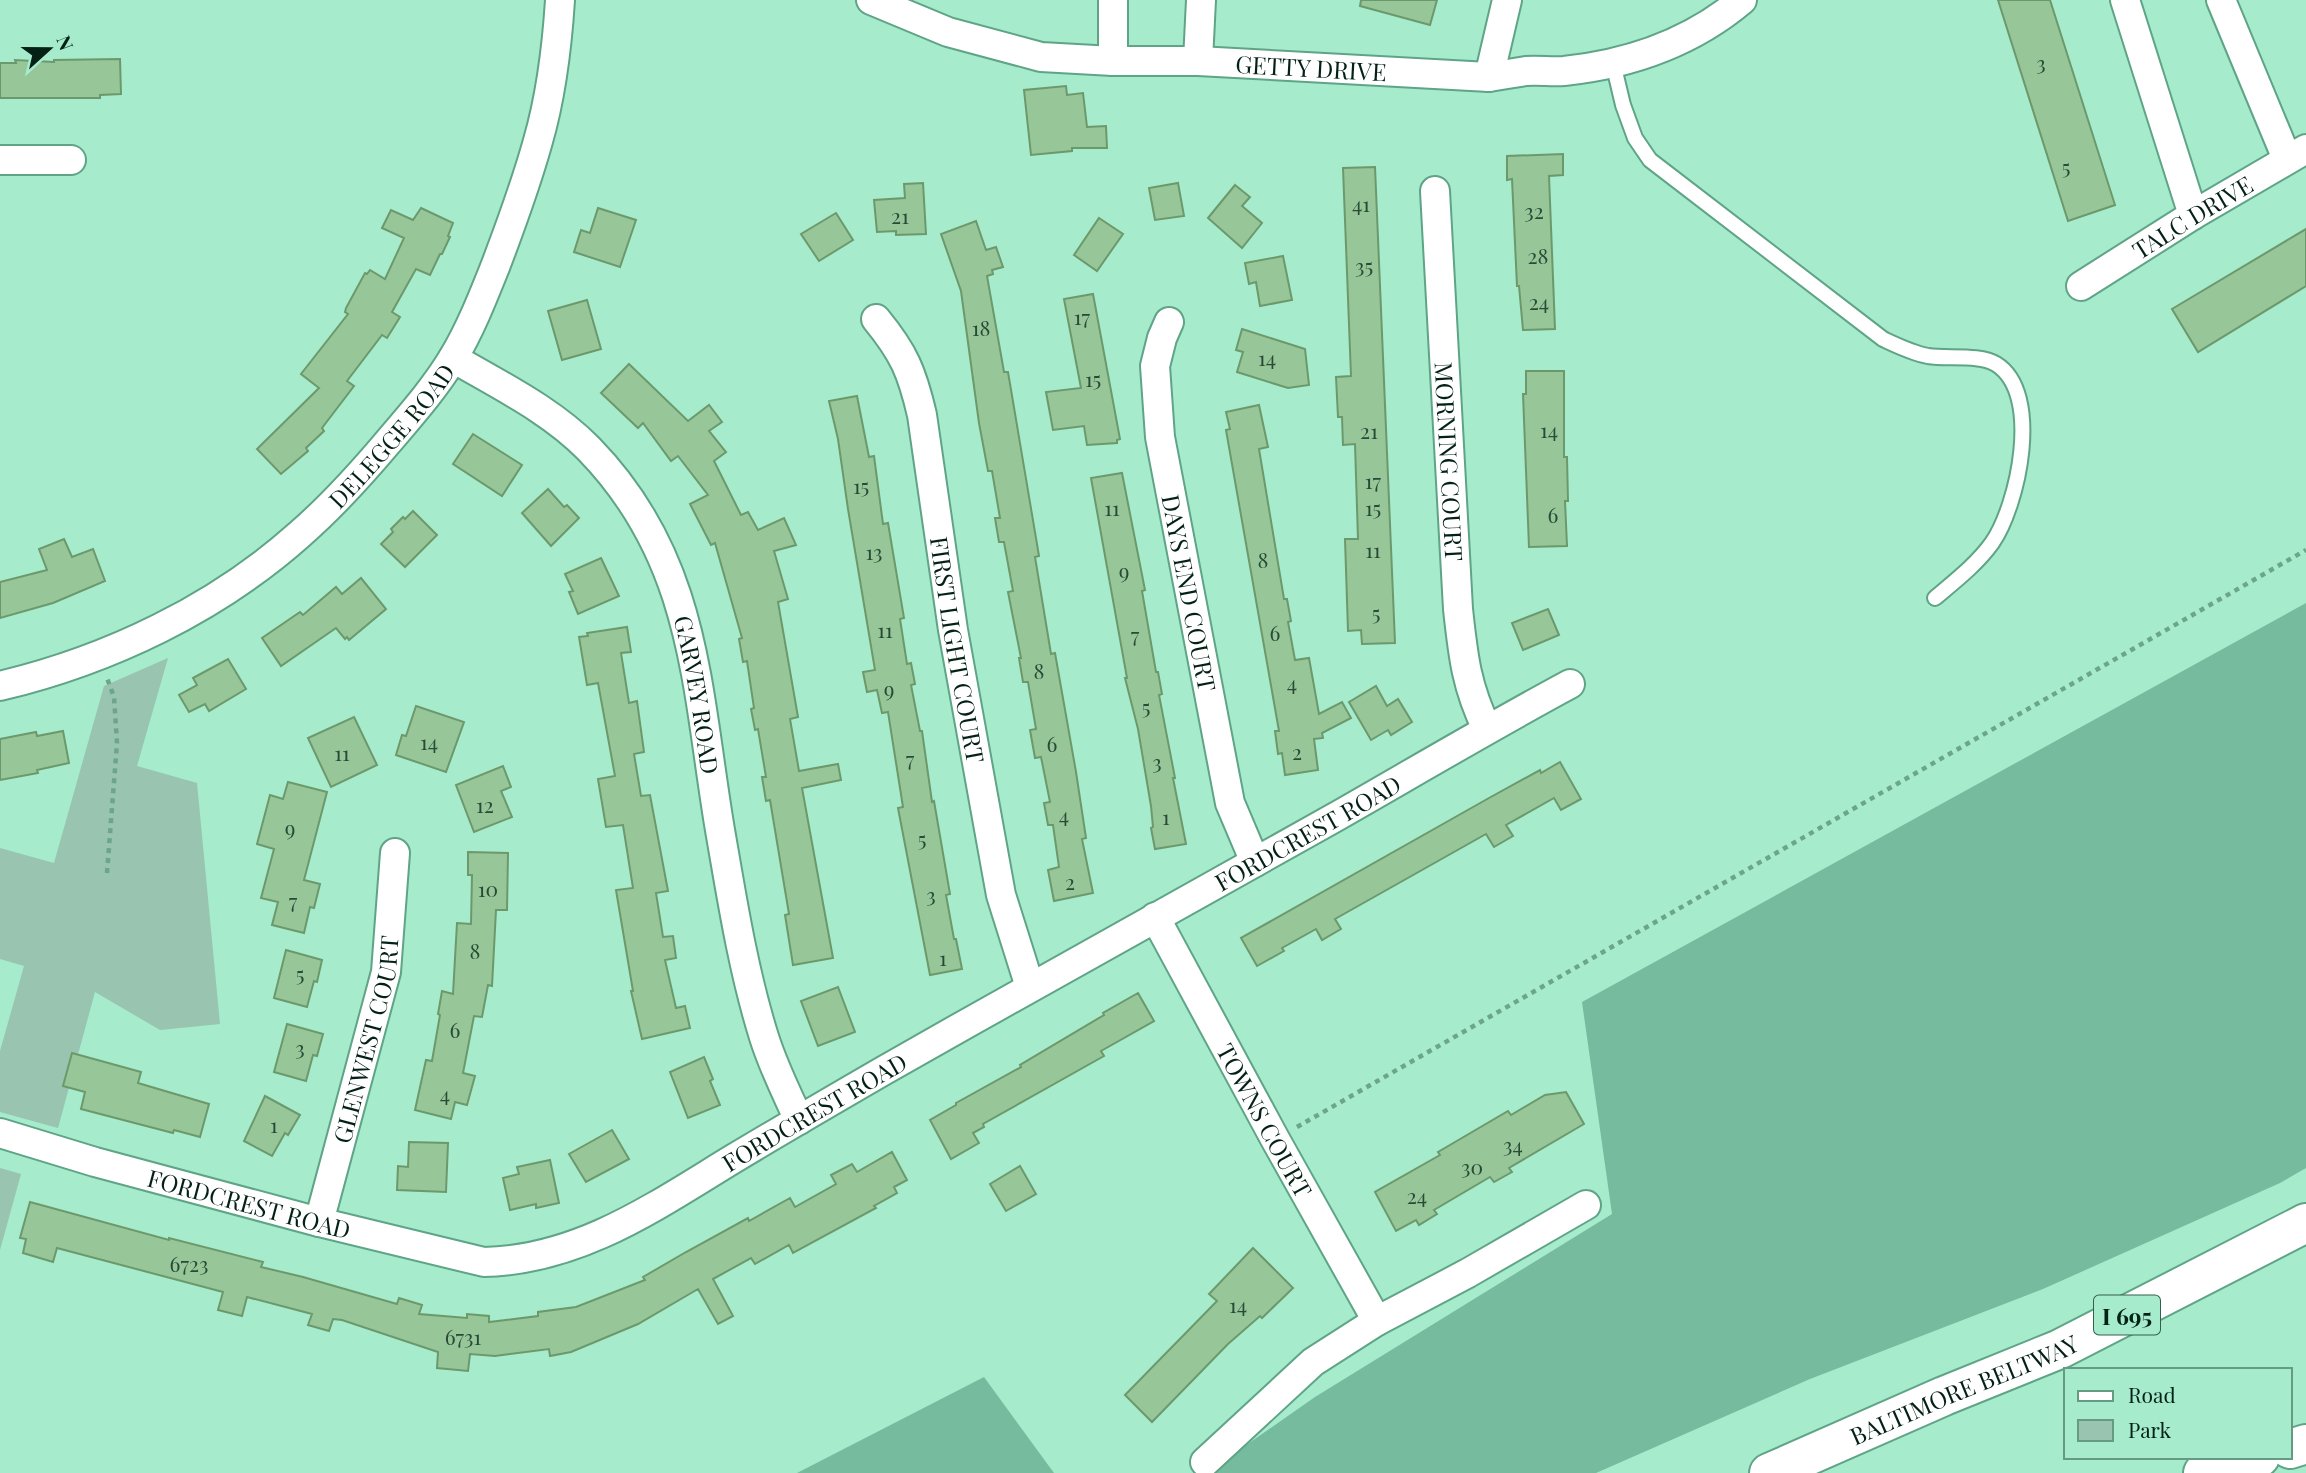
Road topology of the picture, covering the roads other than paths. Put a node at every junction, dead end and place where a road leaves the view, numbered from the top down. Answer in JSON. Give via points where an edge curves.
{"nodes":[{"id":1,"x":560,"y":0,"type":"edge"},
{"id":2,"x":871,"y":0,"type":"edge"},
{"id":3,"x":1113,"y":0,"type":"edge"},
{"id":4,"x":1201,"y":0,"type":"edge"},
{"id":5,"x":1507,"y":0,"type":"edge"},
{"id":6,"x":1742,"y":0,"type":"edge"},
{"id":7,"x":2125,"y":0,"type":"edge"},
{"id":8,"x":2221,"y":0,"type":"edge"},
{"id":9,"x":1113,"y":61,"type":"junction"},
{"id":10,"x":1198,"y":61,"type":"junction"},
{"id":11,"x":1613,"y":63,"type":"junction"},
{"id":12,"x":1489,"y":77,"type":"junction"},
{"id":13,"x":2297,"y":154,"type":"edge"},
{"id":14,"x":0,"y":160,"type":"edge"},
{"id":15,"x":71,"y":160,"type":"dead end"},
{"id":16,"x":1436,"y":191,"type":"dead end"},
{"id":17,"x":2193,"y":215,"type":"junction"},
{"id":18,"x":2081,"y":286,"type":"dead end"},
{"id":19,"x":876,"y":319,"type":"dead end"},
{"id":20,"x":1169,"y":322,"type":"dead end"},
{"id":21,"x":453,"y":358,"type":"junction"},
{"id":22,"x":1935,"y":598,"type":"dead end"},
{"id":23,"x":1570,"y":684,"type":"dead end"},
{"id":24,"x":0,"y":686,"type":"edge"},
{"id":25,"x":1487,"y":729,"type":"junction"},
{"id":26,"x":395,"y":853,"type":"dead end"},
{"id":27,"x":1255,"y":862,"type":"junction"},
{"id":28,"x":1155,"y":916,"type":"junction"},
{"id":29,"x":1030,"y":988,"type":"junction"},
{"id":30,"x":799,"y":1120,"type":"junction"},
{"id":31,"x":0,"y":1133,"type":"edge"},
{"id":32,"x":2306,"y":1201,"type":"edge"},
{"id":33,"x":1586,"y":1205,"type":"dead end"},
{"id":34,"x":319,"y":1222,"type":"junction"},
{"id":35,"x":2306,"y":1223,"type":"edge"},
{"id":36,"x":1377,"y":1321,"type":"junction"},
{"id":37,"x":1944,"y":1396,"type":"junction"},
{"id":38,"x":2253,"y":1459,"type":"edge"},
{"id":39,"x":1205,"y":1462,"type":"dead end"},
{"id":40,"x":1769,"y":1473,"type":"edge"},
{"id":41,"x":2203,"y":1473,"type":"edge"}],
"edges":[{"from":1,"to":21,"type":"street","name":"DELEGGE ROAD","via":[[539,139],[509,230]]},
{"from":2,"to":9,"type":"street","name":"GETTY DRIVE","via":[[948,32],[1041,57]]},
{"from":3,"to":9,"type":"street"},
{"from":4,"to":10,"type":"street"},
{"from":5,"to":12,"type":"street"},
{"from":6,"to":11,"type":"street","name":"GETTY DRIVE","via":[[1689,37]]},
{"from":7,"to":17,"type":"street"},
{"from":8,"to":13,"type":"street"},
{"from":9,"to":10,"type":"street","name":"GETTY DRIVE"},
{"from":10,"to":12,"type":"street","name":"GETTY DRIVE"},
{"from":11,"to":12,"type":"street","name":"GETTY DRIVE"},
{"from":11,"to":22,"type":"lane","via":[[1635,138],[1650,160],[1883,339],[1928,356],[1987,360],[2009,376],[2023,420],[2018,469],[2006,517],[1992,543]]},
{"from":13,"to":17,"type":"street","name":"TALC DRIVE"},
{"from":14,"to":15,"type":"street"},
{"from":16,"to":25,"type":"street","name":"MORNING COURT","via":[[1458,609],[1466,674]]},
{"from":17,"to":18,"type":"street","name":"TALC DRIVE"},
{"from":19,"to":29,"type":"street","name":"FIRST LIGHT COURT","via":[[900,350],[922,415],[953,630],[1001,895]]},
{"from":20,"to":27,"type":"street","name":"DAYS END COURT","via":[[1155,366],[1160,437],[1230,803]]},
{"from":21,"to":24,"type":"street","name":"DELEGGE ROAD","via":[[373,460],[301,534],[268,560],[172,622],[99,655]]},
{"from":21,"to":30,"type":"street","name":"GARVEY ROAD","via":[[555,420],[586,446],[628,495],[668,570],[692,647],[752,995],[764,1039]]},
{"from":23,"to":25,"type":"street","name":"FORDCREST ROAD"},
{"from":25,"to":27,"type":"street","name":"FORDCREST ROAD"},
{"from":26,"to":34,"type":"street","name":"GLENWEST COURT","via":[[386,972]]},
{"from":27,"to":28,"type":"street","name":"FORDCREST ROAD"},
{"from":28,"to":29,"type":"street","name":"FORDCREST ROAD"},
{"from":28,"to":36,"type":"street","name":"TOWNS COURT"},
{"from":29,"to":30,"type":"street","name":"FORDCREST ROAD"},
{"from":30,"to":34,"type":"street","name":"FORDCREST ROAD","via":[[617,1227],[582,1244],[532,1258],[484,1262]]},
{"from":31,"to":34,"type":"street","name":"FORDCREST ROAD"},
{"from":32,"to":37,"type":"highway","via":[[2036,1340]]},
{"from":33,"to":36,"type":"street"},
{"from":35,"to":37,"type":"highway","name":"BALTIMORE BELTWAY","number":"I 695","via":[[2060,1349]]},
{"from":36,"to":39,"type":"street","via":[[1313,1362]]},
{"from":37,"to":40,"type":"highway","name":"BALTIMORE BELTWAY","number":"I 695"},
{"from":38,"to":41,"type":"highway"}]}
